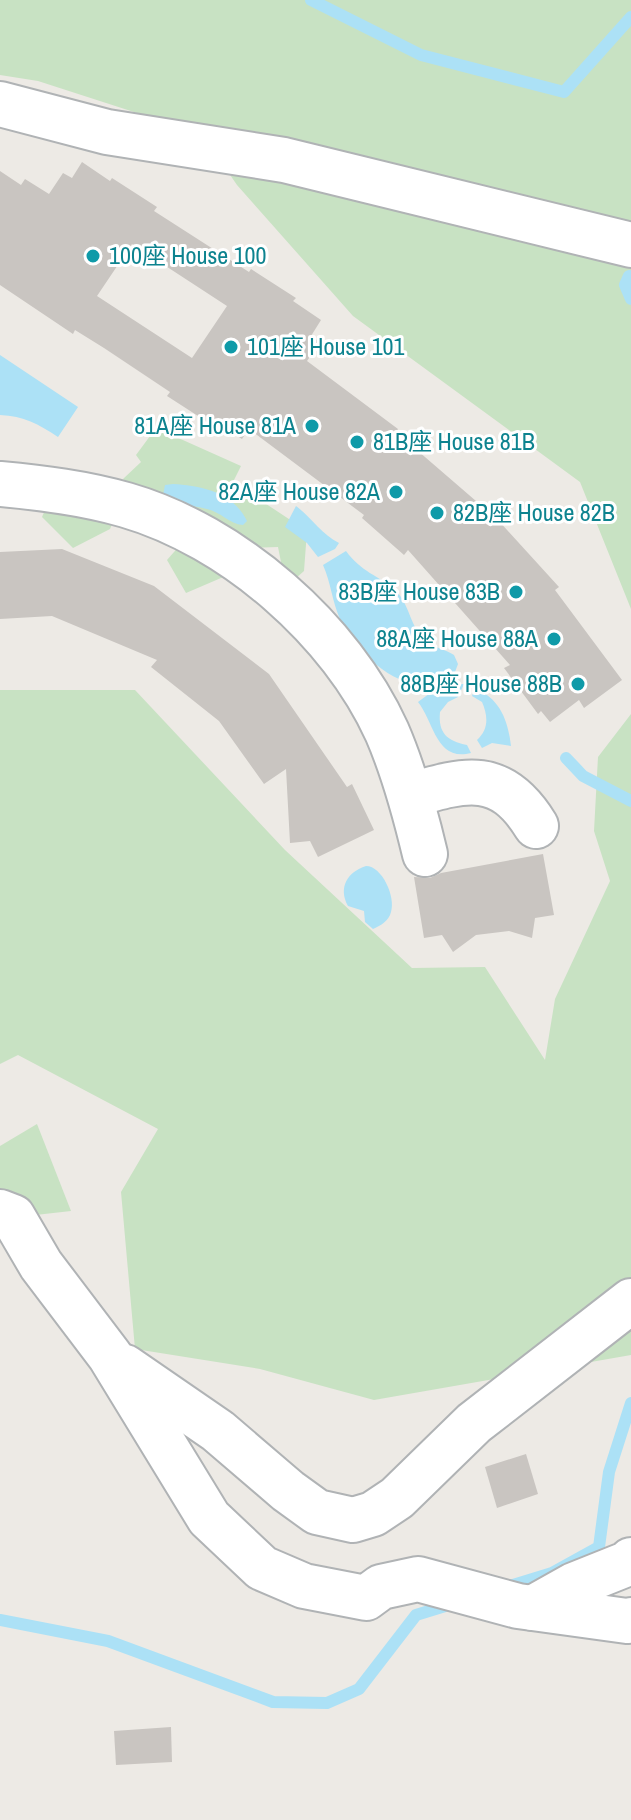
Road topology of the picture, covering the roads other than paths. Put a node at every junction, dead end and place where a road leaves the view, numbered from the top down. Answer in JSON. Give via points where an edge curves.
{"nodes":[{"id":1,"x":0,"y":104,"type":"edge"},
{"id":2,"x":631,"y":245,"type":"edge"},
{"id":3,"x":0,"y":484,"type":"edge"},
{"id":4,"x":411,"y":795,"type":"junction"},
{"id":5,"x":536,"y":826,"type":"dead end"},
{"id":6,"x":425,"y":854,"type":"dead end"},
{"id":7,"x":0,"y":1212,"type":"edge"},
{"id":8,"x":631,"y":1301,"type":"edge"},
{"id":9,"x":110,"y":1356,"type":"junction"},
{"id":10,"x":631,"y":1560,"type":"edge"},
{"id":11,"x":526,"y":1607,"type":"junction"},
{"id":12,"x":630,"y":1623,"type":"edge"}],
"edges":[{"from":1,"to":2,"type":"street","via":[[107,132],[284,160]]},
{"from":3,"to":4,"type":"street","via":[[61,489],[129,506],[194,533],[253,570],[305,616],[350,670],[386,730]]},
{"from":4,"to":5,"type":"street","via":[[458,782],[491,785],[510,794]]},
{"from":4,"to":6,"type":"street"},
{"from":7,"to":9,"type":"street","via":[[13,1217],[41,1265]]},
{"from":8,"to":9,"type":"street","via":[[474,1423],[397,1498],[353,1520],[317,1512],[218,1431]]},
{"from":9,"to":11,"type":"street","via":[[209,1518],[262,1568],[304,1586],[366,1598],[381,1587],[418,1579]]},
{"from":10,"to":11,"type":"street"},
{"from":11,"to":12,"type":"street"}]}
